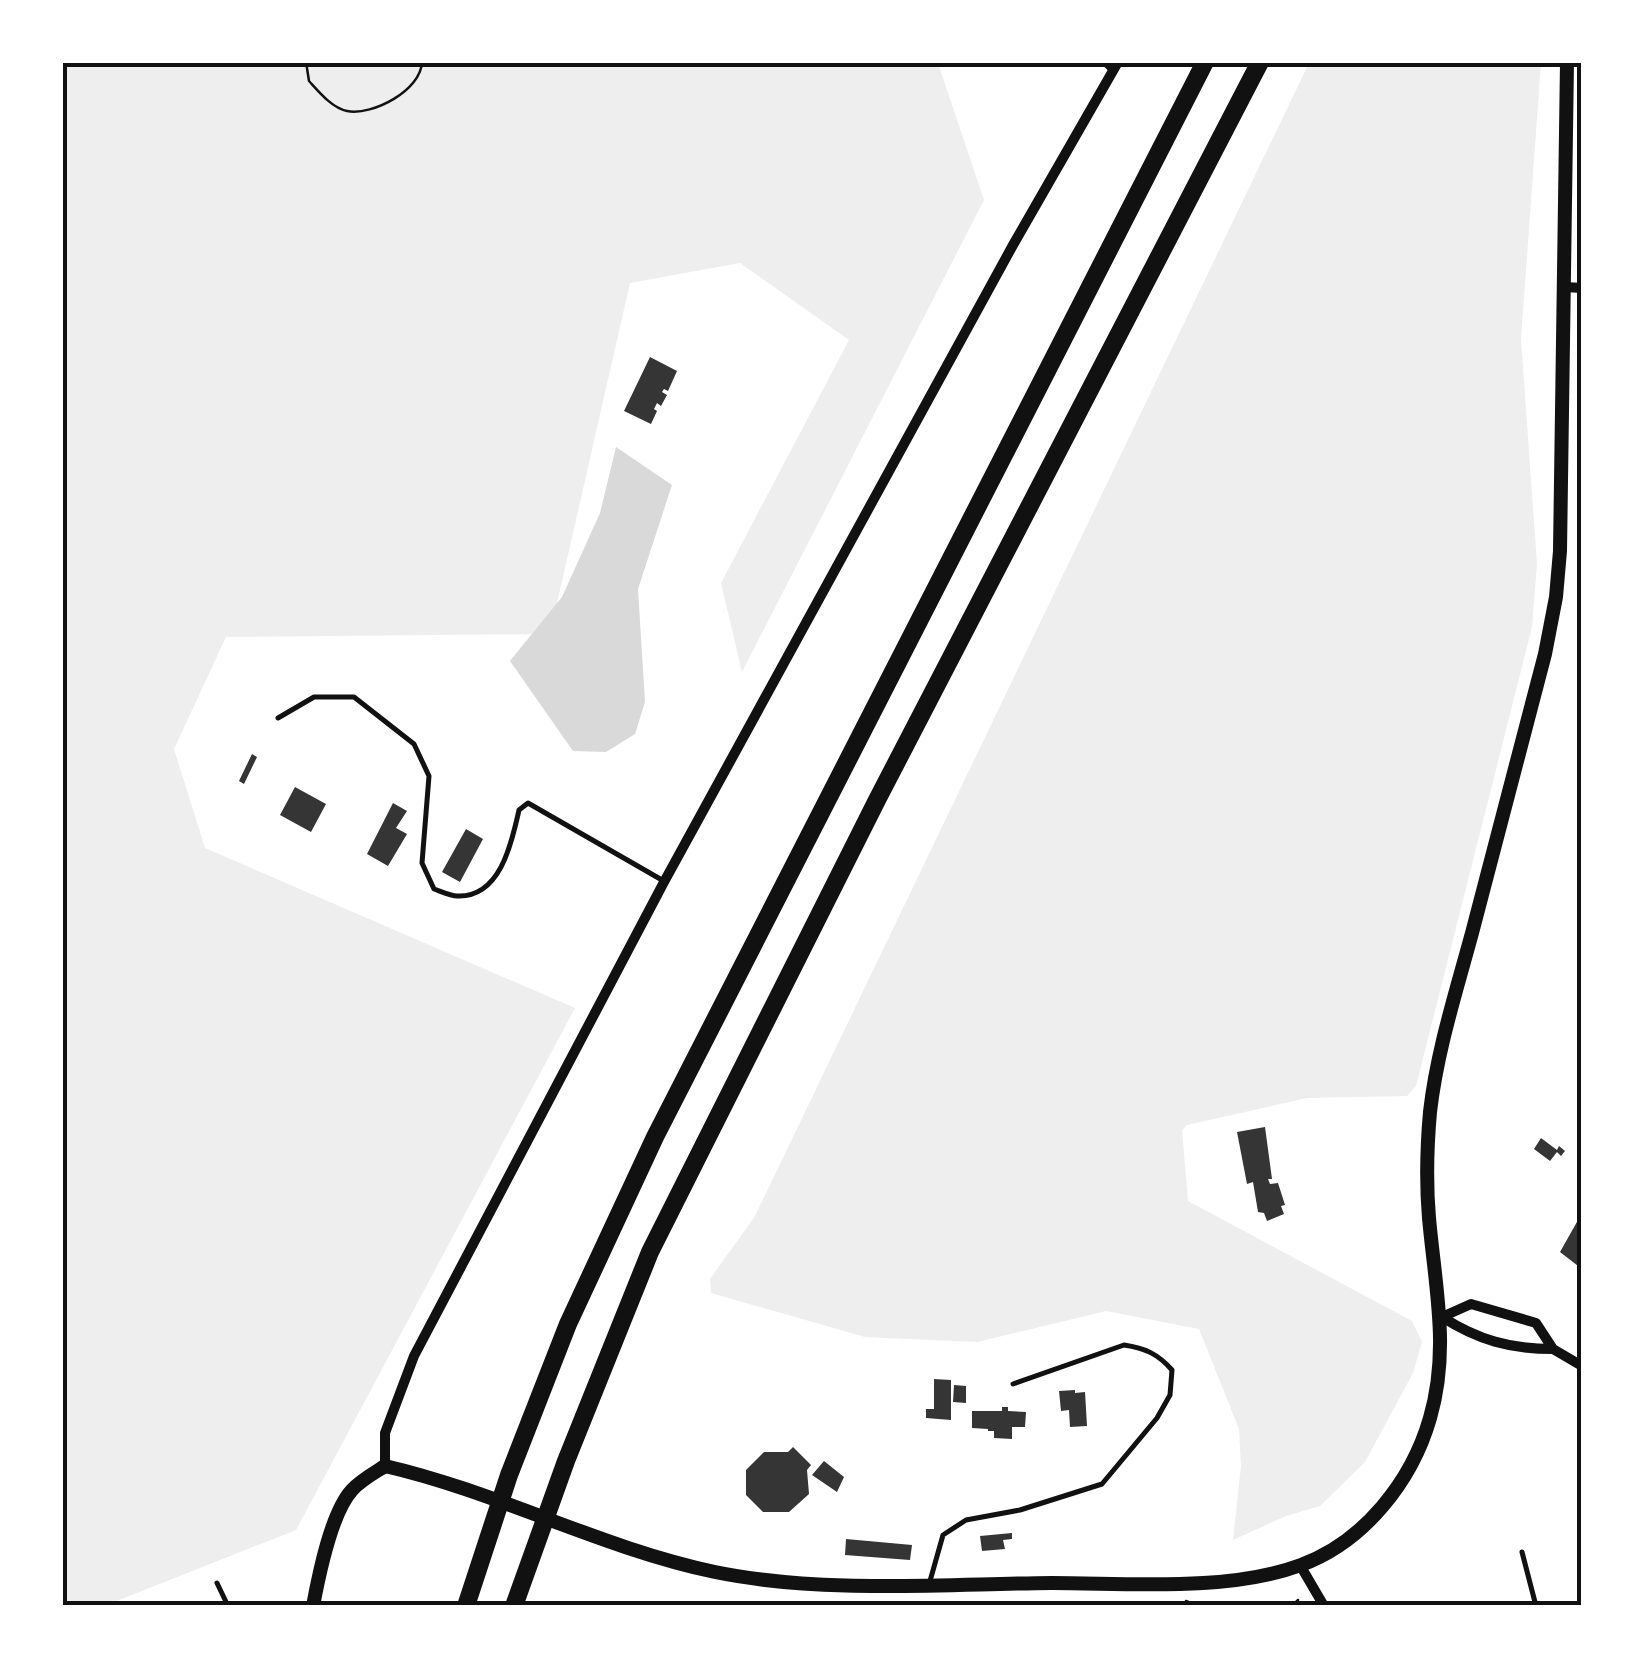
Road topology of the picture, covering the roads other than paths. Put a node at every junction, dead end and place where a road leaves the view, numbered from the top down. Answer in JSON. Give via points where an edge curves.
{"nodes":[{"id":1,"x":1103,"y":62,"type":"edge"},
{"id":2,"x":1206,"y":62,"type":"edge"},
{"id":3,"x":1260,"y":62,"type":"edge"},
{"id":4,"x":1566,"y":62,"type":"edge"},
{"id":5,"x":1115,"y":67,"type":"edge"},
{"id":6,"x":1565,"y":288,"type":"junction"},
{"id":7,"x":1582,"y":288,"type":"edge"},
{"id":8,"x":278,"y":718,"type":"dead end"},
{"id":9,"x":664,"y":882,"type":"junction"},
{"id":10,"x":1442,"y":1317,"type":"junction"},
{"id":11,"x":1552,"y":1348,"type":"junction"},
{"id":12,"x":1582,"y":1366,"type":"edge"},
{"id":13,"x":1013,"y":1384,"type":"dead end"},
{"id":14,"x":385,"y":1466,"type":"junction"},
{"id":15,"x":1522,"y":1552,"type":"dead end"},
{"id":16,"x":1300,"y":1566,"type":"junction"},
{"id":17,"x":218,"y":1583,"type":"dead end"},
{"id":18,"x":929,"y":1584,"type":"junction"},
{"id":19,"x":228,"y":1606,"type":"edge"},
{"id":20,"x":314,"y":1606,"type":"edge"},
{"id":21,"x":466,"y":1606,"type":"edge"},
{"id":22,"x":514,"y":1606,"type":"edge"},
{"id":23,"x":1324,"y":1606,"type":"edge"},
{"id":24,"x":1536,"y":1606,"type":"edge"}],
"edges":[{"from":1,"to":5,"type":"lane"},
{"from":2,"to":21,"type":"highway","via":[[654,1136],[562,1341]]},
{"from":3,"to":22,"type":"highway","via":[[650,1252]]},
{"from":4,"to":6,"type":"main road"},
{"from":5,"to":9,"type":"street"},
{"from":6,"to":7,"type":"street"},
{"from":6,"to":10,"type":"main road","via":[[1556,597],[1430,1115],[1429,1217]]},
{"from":8,"to":9,"type":"lane","via":[[314,697],[354,698],[414,744],[429,776],[422,862],[434,888],[458,896],[484,888],[509,855],[519,810],[528,803]]},
{"from":9,"to":14,"type":"street","via":[[414,1356],[385,1433]]},
{"from":10,"to":11,"type":"street","via":[[1466,1333],[1519,1349]]},
{"from":10,"to":11,"type":"street","via":[[1471,1304],[1536,1323]]},
{"from":10,"to":16,"type":"main road","via":[[1431,1416],[1403,1479],[1352,1536]]},
{"from":11,"to":12,"type":"street"},
{"from":13,"to":18,"type":"lane","via":[[1124,1345],[1160,1356],[1172,1370],[1170,1395],[1157,1418],[1102,1484],[966,1520],[942,1536]]},
{"from":14,"to":18,"type":"main road","via":[[668,1562],[743,1578]]},
{"from":14,"to":20,"type":"main road","via":[[346,1497]]},
{"from":15,"to":24,"type":"lane"},
{"from":16,"to":18,"type":"main road","via":[[1172,1582]]},
{"from":16,"to":23,"type":"street"},
{"from":17,"to":19,"type":"lane"}]}
